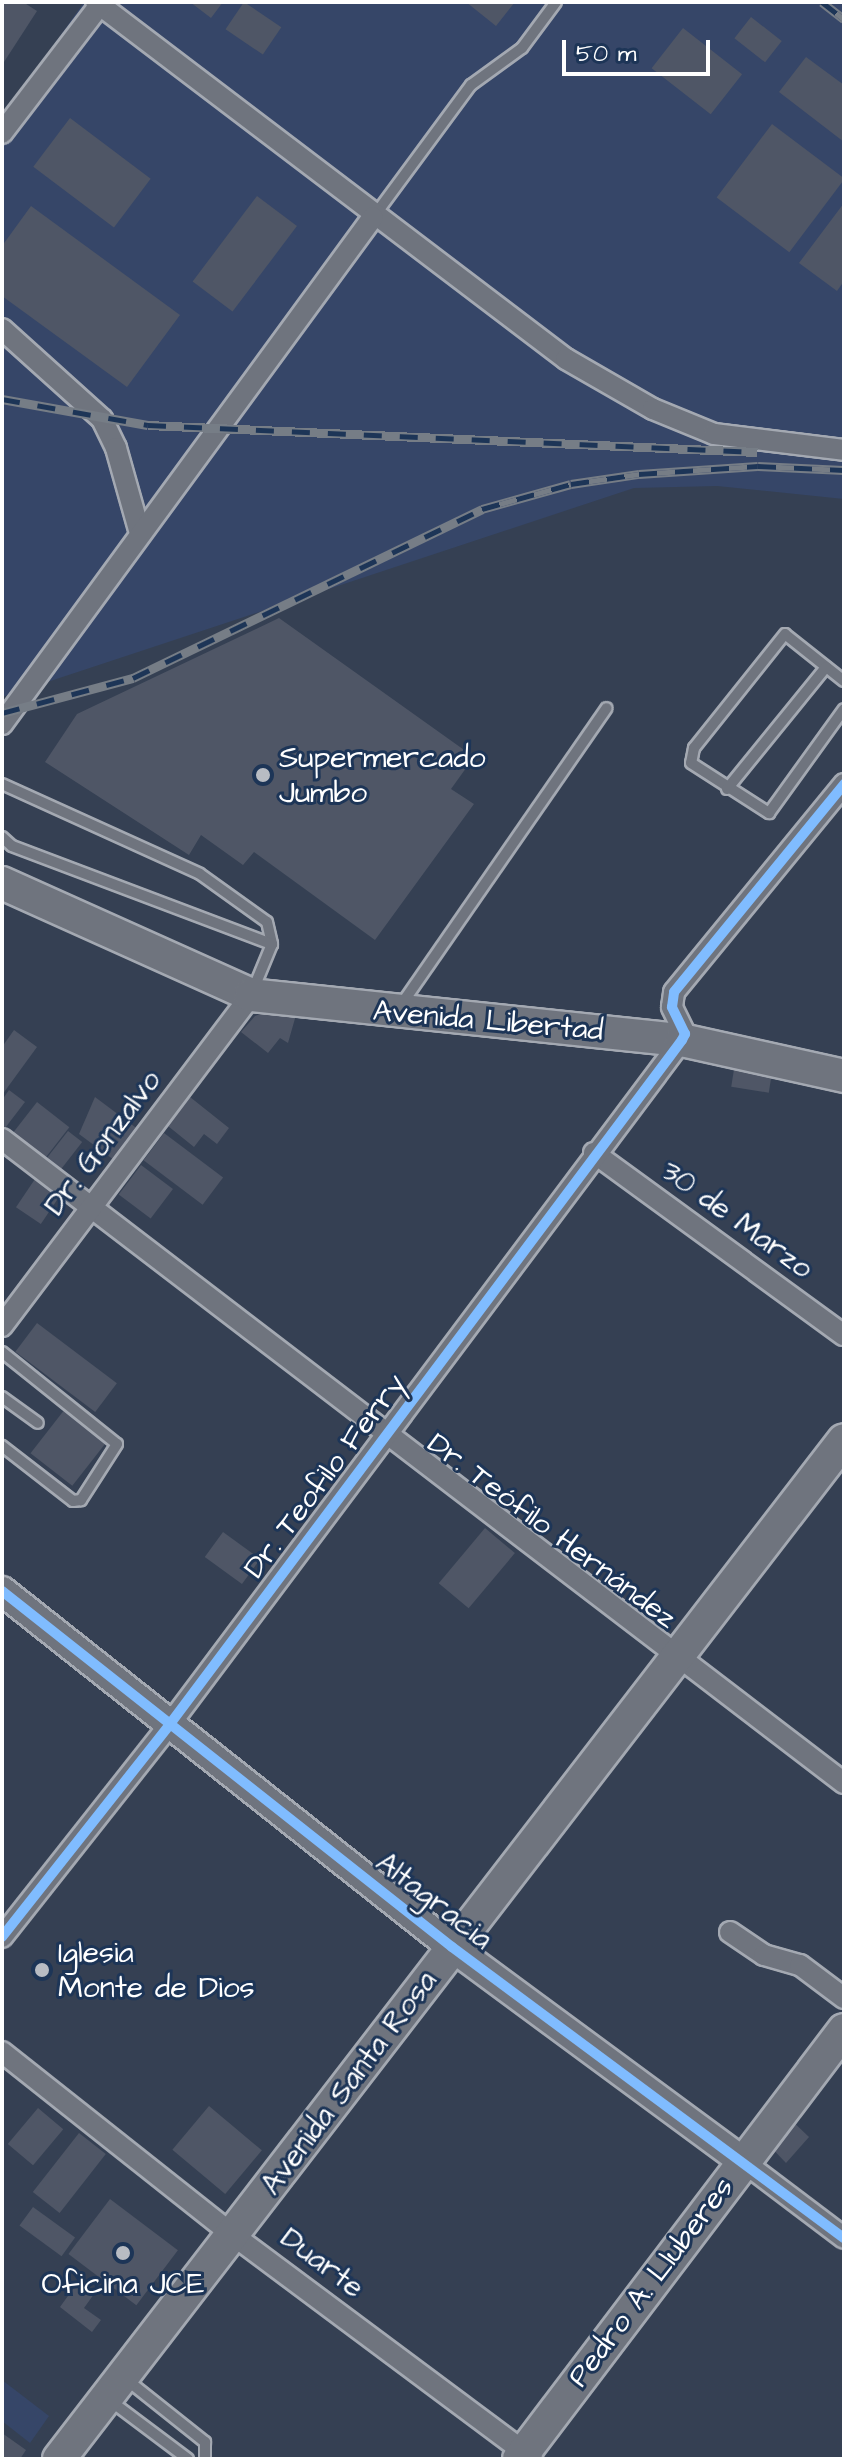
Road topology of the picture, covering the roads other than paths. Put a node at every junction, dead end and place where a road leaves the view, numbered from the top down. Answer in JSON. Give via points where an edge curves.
{"nodes":[{"id":1,"x":556,"y":2,"type":"edge"},
{"id":2,"x":99,"y":3,"type":"edge"},
{"id":3,"x":2,"y":133,"type":"edge"},
{"id":4,"x":373,"y":217,"type":"junction"},
{"id":5,"x":2,"y":329,"type":"edge"},
{"id":6,"x":844,"y":450,"type":"edge"},
{"id":7,"x":139,"y":530,"type":"junction"},
{"id":8,"x":826,"y":667,"type":"junction"},
{"id":9,"x":844,"y":681,"type":"edge"},
{"id":10,"x":607,"y":708,"type":"dead end"},
{"id":11,"x":844,"y":709,"type":"edge"},
{"id":12,"x":2,"y":724,"type":"edge"},
{"id":13,"x":2,"y":784,"type":"edge"},
{"id":14,"x":844,"y":784,"type":"edge"},
{"id":15,"x":727,"y":789,"type":"junction"},
{"id":16,"x":2,"y":837,"type":"edge"},
{"id":17,"x":2,"y":883,"type":"edge"},
{"id":18,"x":2,"y":906,"type":"edge"},
{"id":19,"x":272,"y":944,"type":"junction"},
{"id":20,"x":139,"y":945,"type":"junction"},
{"id":21,"x":251,"y":995,"type":"junction"},
{"id":22,"x":396,"y":1013,"type":"junction"},
{"id":23,"x":682,"y":1040,"type":"junction"},
{"id":24,"x":844,"y":1076,"type":"edge"},
{"id":25,"x":2,"y":1139,"type":"edge"},
{"id":26,"x":594,"y":1153,"type":"junction"},
{"id":27,"x":92,"y":1208,"type":"junction"},
{"id":28,"x":2,"y":1326,"type":"edge"},
{"id":29,"x":844,"y":1335,"type":"edge"},
{"id":30,"x":2,"y":1352,"type":"edge"},
{"id":31,"x":2,"y":1397,"type":"edge"},
{"id":32,"x":38,"y":1423,"type":"dead end"},
{"id":33,"x":386,"y":1436,"type":"junction"},
{"id":34,"x":844,"y":1440,"type":"edge"},
{"id":35,"x":2,"y":1446,"type":"edge"},
{"id":36,"x":2,"y":1591,"type":"edge"},
{"id":37,"x":680,"y":1656,"type":"junction"},
{"id":38,"x":170,"y":1724,"type":"junction"},
{"id":39,"x":844,"y":1783,"type":"edge"},
{"id":40,"x":730,"y":1932,"type":"dead end"},
{"id":41,"x":2,"y":1937,"type":"edge"},
{"id":42,"x":452,"y":1947,"type":"junction"},
{"id":43,"x":844,"y":1998,"type":"edge"},
{"id":44,"x":844,"y":2030,"type":"edge"},
{"id":45,"x":2,"y":2052,"type":"edge"},
{"id":46,"x":741,"y":2160,"type":"junction"},
{"id":47,"x":233,"y":2235,"type":"junction"},
{"id":48,"x":844,"y":2238,"type":"edge"},
{"id":49,"x":115,"y":2387,"type":"junction"},
{"id":50,"x":526,"y":2457,"type":"edge"},
{"id":51,"x":59,"y":2459,"type":"edge"},
{"id":52,"x":188,"y":2459,"type":"edge"},
{"id":53,"x":205,"y":2459,"type":"edge"}],
"edges":[{"from":1,"to":4,"type":"lane","via":[[522,48],[471,85]]},
{"from":2,"to":3,"type":"street"},
{"from":2,"to":4,"type":"street"},
{"from":4,"to":6,"type":"street","via":[[566,359],[653,409],[714,434]]},
{"from":4,"to":7,"type":"street"},
{"from":5,"to":7,"type":"street","via":[[102,419],[116,448]]},
{"from":7,"to":12,"type":"street"},
{"from":8,"to":9,"type":"lane"},
{"from":8,"to":15,"type":"lane"},
{"from":8,"to":15,"type":"lane","via":[[785,634],[694,748],[691,763]]},
{"from":10,"to":22,"type":"lane"},
{"from":11,"to":15,"type":"lane","via":[[769,813]]},
{"from":13,"to":19,"type":"lane","via":[[200,874],[267,922]]},
{"from":14,"to":23,"type":"street","via":[[674,992]]},
{"from":16,"to":19,"type":"lane","via":[[12,846]]},
{"from":17,"to":20,"type":"main road","name":"Avenida Libertad"},
{"from":18,"to":20,"type":"main road","name":"Avenida Libertad"},
{"from":19,"to":21,"type":"lane"},
{"from":20,"to":21,"type":"main road","name":"Avenida Libertad"},
{"from":21,"to":22,"type":"main road","name":"Avenida Libertad"},
{"from":21,"to":27,"type":"street","name":"Dr. Gonzalvo"},
{"from":22,"to":23,"type":"main road","name":"Avenida Libertad"},
{"from":23,"to":24,"type":"main road","name":"Avenida Libertad"},
{"from":23,"to":26,"type":"street","name":"Dr. Teofilo Ferry"},
{"from":25,"to":27,"type":"street","name":"Dr. Teófilo Hernández"},
{"from":26,"to":29,"type":"street","name":"30 de Marzo"},
{"from":26,"to":33,"type":"street","name":"Dr. Teofilo Ferry"},
{"from":27,"to":28,"type":"street","name":"Dr. Gonzalvo"},
{"from":27,"to":33,"type":"street","name":"Dr. Teófilo Hernández"},
{"from":30,"to":35,"type":"lane","via":[[117,1444],[108,1465],[73,1501]]},
{"from":31,"to":32,"type":"lane"},
{"from":33,"to":37,"type":"street","name":"Dr. Teófilo Hernández"},
{"from":33,"to":38,"type":"street","name":"Dr. Teofilo Ferry"},
{"from":34,"to":37,"type":"main road","name":"Avenida Santa Rosa"},
{"from":36,"to":38,"type":"street","name":"Altagracia"},
{"from":37,"to":39,"type":"street","name":"Dr. Teófilo Hernández"},
{"from":37,"to":42,"type":"main road","name":"Avenida Santa Rosa"},
{"from":38,"to":41,"type":"street","name":"Dr. Teofilo Ferry"},
{"from":38,"to":42,"type":"street","name":"Altagracia"},
{"from":40,"to":43,"type":"street","via":[[764,1955],[800,1965]]},
{"from":42,"to":46,"type":"street","name":"Altagracia"},
{"from":42,"to":47,"type":"main road","name":"Avenida Santa Rosa"},
{"from":44,"to":46,"type":"main road","name":"Pedro A. Lluberes"},
{"from":45,"to":47,"type":"street","name":"Duarte"},
{"from":46,"to":48,"type":"street","name":"Altagracia"},
{"from":46,"to":50,"type":"main road","name":"Pedro A. Lluberes"},
{"from":47,"to":49,"type":"main road","name":"Avenida Santa Rosa"},
{"from":47,"to":50,"type":"street","name":"Duarte"},
{"from":49,"to":51,"type":"main road","name":"Avenida Santa Rosa"},
{"from":49,"to":52,"type":"lane"},
{"from":49,"to":53,"type":"lane","via":[[205,2442]]}]}
